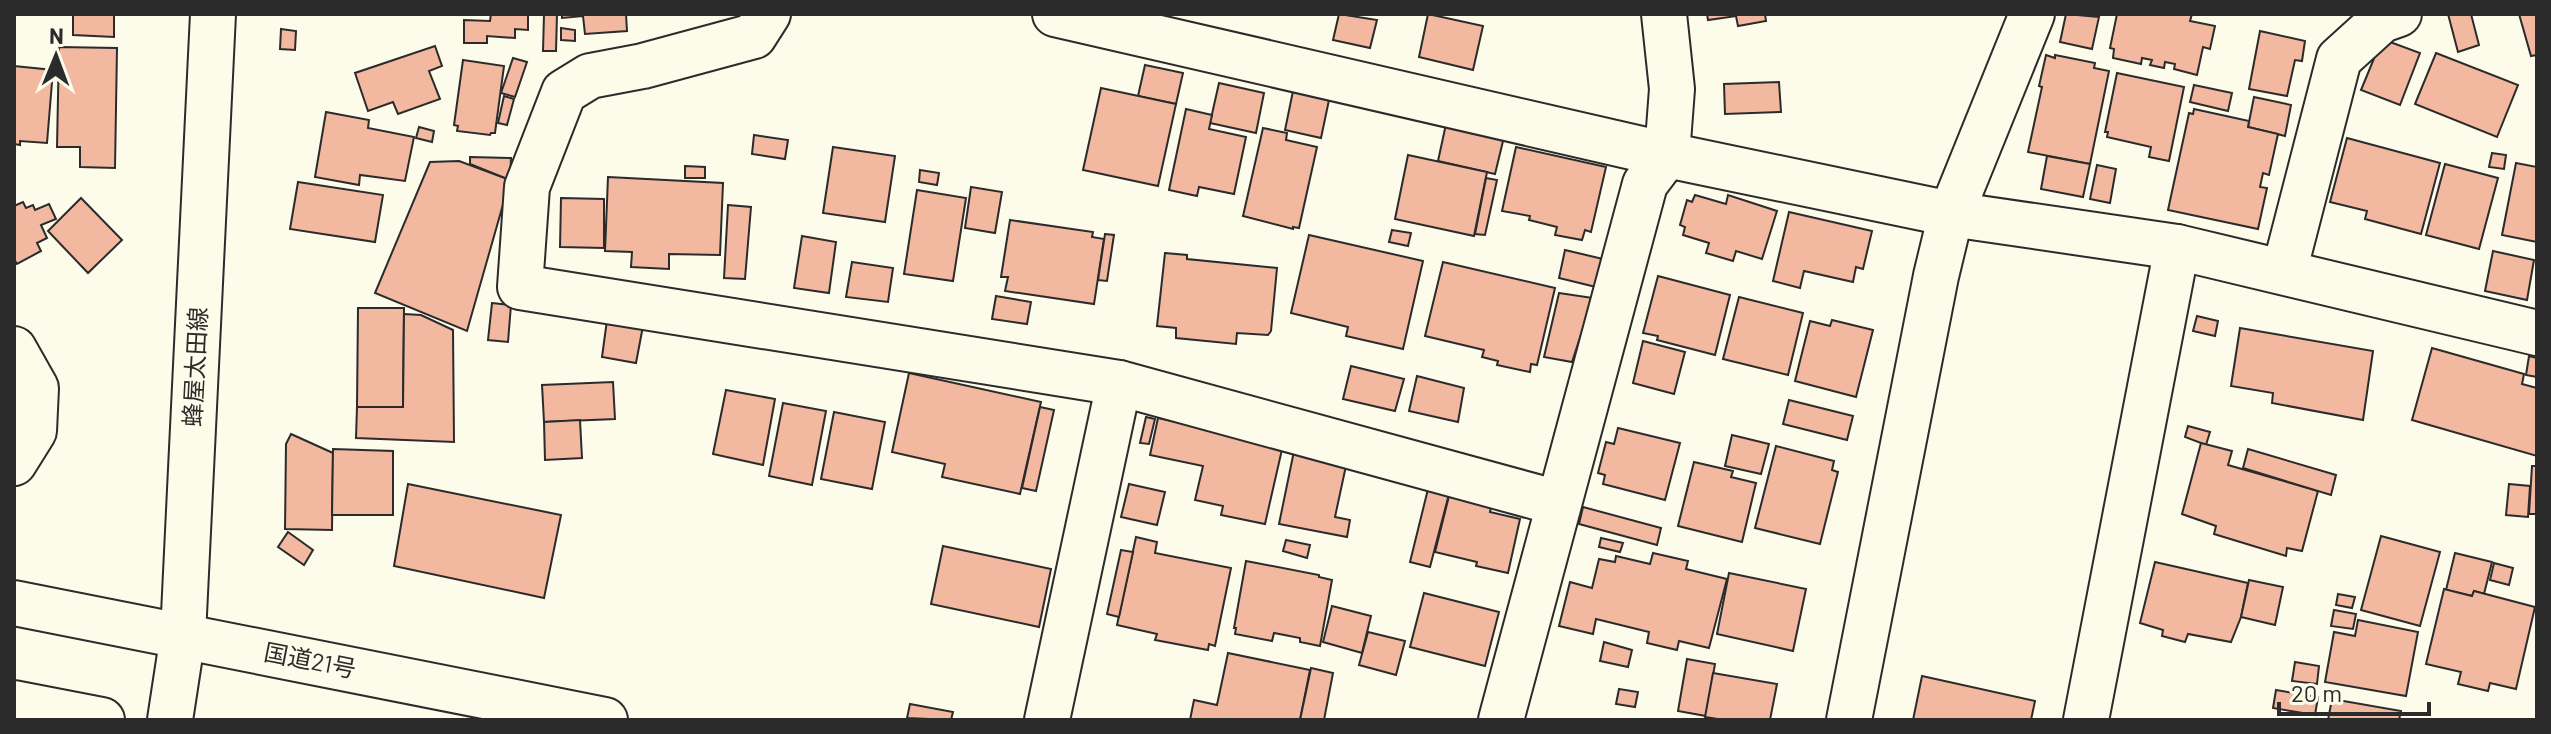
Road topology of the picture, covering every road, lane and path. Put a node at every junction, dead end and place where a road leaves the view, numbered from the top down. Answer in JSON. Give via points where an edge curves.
{"nodes":[{"id":1,"x":213,"y":14,"type":"edge"},
{"id":2,"x":768,"y":14,"type":"edge"},
{"id":3,"x":1055,"y":14,"type":"edge"},
{"id":4,"x":1664,"y":14,"type":"edge"},
{"id":5,"x":2032,"y":14,"type":"edge"},
{"id":6,"x":2399,"y":14,"type":"edge"},
{"id":7,"x":1667,"y":155,"type":"junction"},
{"id":8,"x":1951,"y":214,"type":"junction"},
{"id":9,"x":2177,"y":247,"type":"junction"},
{"id":10,"x":2284,"y":272,"type":"junction"},
{"id":11,"x":2537,"y":333,"type":"edge"},
{"id":12,"x":14,"y":349,"type":"edge"},
{"id":13,"x":1119,"y":383,"type":"junction"},
{"id":14,"x":14,"y":463,"type":"edge"},
{"id":15,"x":1558,"y":503,"type":"junction"},
{"id":16,"x":14,"y":603,"type":"edge"},
{"id":17,"x":183,"y":635,"type":"junction"},
{"id":18,"x":14,"y":703,"type":"edge"},
{"id":19,"x":102,"y":720,"type":"edge"},
{"id":20,"x":170,"y":720,"type":"edge"},
{"id":21,"x":605,"y":720,"type":"edge"},
{"id":22,"x":1047,"y":720,"type":"edge"},
{"id":23,"x":1501,"y":720,"type":"edge"},
{"id":24,"x":1849,"y":720,"type":"edge"},
{"id":25,"x":2086,"y":720,"type":"edge"}],
"edges":[{"from":1,"to":17,"type":"main road","name":"蜂屋太田線"},
{"from":2,"to":13,"type":"main road","via":[[754,36],[590,76],[564,92],[527,187],[520,287]]},
{"from":3,"to":7,"type":"main road"},
{"from":4,"to":7,"type":"main road","via":[[1672,89]]},
{"from":5,"to":8,"type":"main road"},
{"from":6,"to":10,"type":"main road","via":[[2382,20],[2339,59]]},
{"from":7,"to":8,"type":"main road"},
{"from":7,"to":15,"type":"main road","via":[[1645,184]]},
{"from":8,"to":9,"type":"main road"},
{"from":8,"to":24,"type":"main road"},
{"from":9,"to":10,"type":"main road"},
{"from":9,"to":25,"type":"main road"},
{"from":10,"to":11,"type":"main road"},
{"from":12,"to":14,"type":"main road","via":[[36,388],[34,431]]},
{"from":13,"to":15,"type":"main road"},
{"from":13,"to":22,"type":"main road"},
{"from":15,"to":23,"type":"main road"},
{"from":16,"to":17,"type":"main road","name":"国道21号"},
{"from":17,"to":20,"type":"main road","name":"蜂屋太田線"},
{"from":17,"to":21,"type":"main road","name":"国道21号"},
{"from":18,"to":19,"type":"main road"}]}
